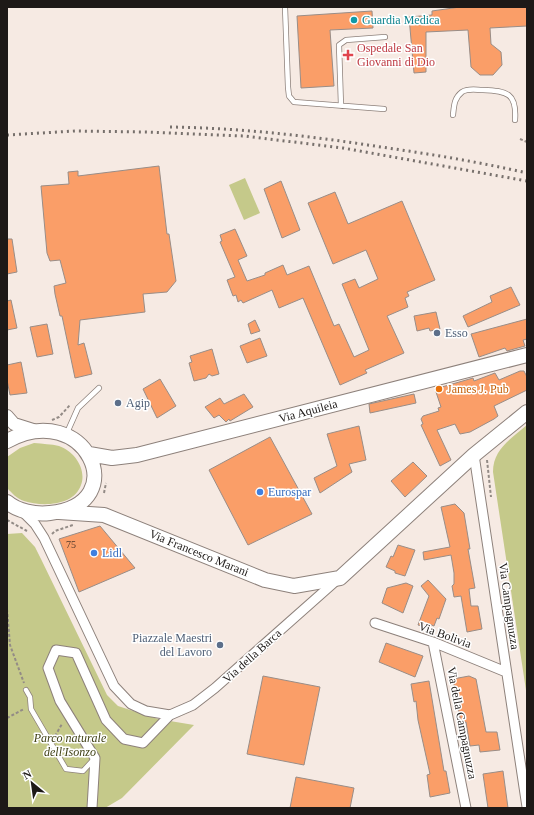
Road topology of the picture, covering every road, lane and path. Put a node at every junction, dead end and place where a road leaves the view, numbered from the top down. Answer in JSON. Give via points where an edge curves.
{"nodes":[{"id":1,"x":285,"y":7,"type":"edge"},
{"id":2,"x":385,"y":37,"type":"dead end"},
{"id":3,"x":341,"y":106,"type":"junction"},
{"id":4,"x":384,"y":109,"type":"dead end"},
{"id":5,"x":453,"y":115,"type":"dead end"},
{"id":6,"x":515,"y":120,"type":"dead end"},
{"id":7,"x":520,"y":139,"type":"dead end"},
{"id":8,"x":527,"y":142,"type":"edge"},
{"id":9,"x":527,"y":355,"type":"edge"},
{"id":10,"x":99,"y":388,"type":"dead end"},
{"id":11,"x":527,"y":412,"type":"edge"},
{"id":12,"x":7,"y":416,"type":"edge"},
{"id":13,"x":33,"y":430,"type":"junction"},
{"id":14,"x":66,"y":434,"type":"junction"},
{"id":15,"x":7,"y":441,"type":"edge"},
{"id":16,"x":89,"y":454,"type":"junction"},
{"id":17,"x":474,"y":455,"type":"junction"},
{"id":18,"x":106,"y":482,"type":"dead end"},
{"id":19,"x":102,"y":498,"type":"dead end"},
{"id":20,"x":7,"y":502,"type":"edge"},
{"id":21,"x":21,"y":510,"type":"junction"},
{"id":22,"x":59,"y":512,"type":"junction"},
{"id":23,"x":7,"y":520,"type":"edge"},
{"id":24,"x":79,"y":523,"type":"dead end"},
{"id":25,"x":30,"y":534,"type":"dead end"},
{"id":26,"x":52,"y":538,"type":"dead end"},
{"id":27,"x":340,"y":578,"type":"junction"},
{"id":28,"x":7,"y":609,"type":"edge"},
{"id":29,"x":375,"y":623,"type":"dead end"},
{"id":30,"x":433,"y":642,"type":"junction"},
{"id":31,"x":506,"y":672,"type":"junction"},
{"id":32,"x":26,"y":690,"type":"joint"},
{"id":33,"x":30,"y":706,"type":"junction"},
{"id":34,"x":68,"y":715,"type":"junction"},
{"id":35,"x":170,"y":715,"type":"junction"},
{"id":36,"x":7,"y":718,"type":"edge"},
{"id":37,"x":51,"y":744,"type":"junction"},
{"id":38,"x":95,"y":758,"type":"junction"},
{"id":39,"x":527,"y":807,"type":"edge"},
{"id":40,"x":92,"y":808,"type":"edge"},
{"id":41,"x":466,"y":808,"type":"edge"}],
"edges":[{"from":1,"to":3,"type":"lane","via":[[289,96],[294,102]]},
{"from":2,"to":3,"type":"lane","via":[[346,40],[339,45]]},
{"from":3,"to":4,"type":"lane"},
{"from":5,"to":6,"type":"lane","via":[[457,98],[463,91],[500,91],[507,93],[513,100]]},
{"from":7,"to":8,"type":"path"},
{"from":9,"to":16,"type":"main road","name":"Via Aquileia","via":[[137,456],[112,458]]},
{"from":10,"to":14,"type":"lane","via":[[78,408]]},
{"from":11,"to":17,"type":"main road","name":"Via della Barca"},
{"from":12,"to":13,"type":"main road","via":[[14,424]]},
{"from":13,"to":14,"type":"main road"},
{"from":13,"to":15,"type":"main road"},
{"from":14,"to":16,"type":"main road"},
{"from":16,"to":22,"type":"main road","via":[[95,470],[93,487],[76,506]]},
{"from":17,"to":27,"type":"main road","name":"Via della Barca"},
{"from":17,"to":31,"type":"street","name":"Via Campagnuzza"},
{"from":18,"to":19,"type":"path"},
{"from":20,"to":21,"type":"main road"},
{"from":21,"to":22,"type":"main road","via":[[47,514]]},
{"from":21,"to":35,"type":"street","via":[[44,538],[114,686],[131,704],[146,711]]},
{"from":22,"to":27,"type":"main road","name":"Via Francesco Marani","via":[[104,515],[265,580],[294,586]]},
{"from":23,"to":25,"type":"path"},
{"from":24,"to":26,"type":"path","via":[[55,531]]},
{"from":27,"to":35,"type":"street","name":"Via della Barca","via":[[215,688],[193,705]]},
{"from":28,"to":32,"type":"path","via":[[10,645]]},
{"from":29,"to":30,"type":"street","name":"Via Bolivia"},
{"from":30,"to":31,"type":"street","name":"Via Bolivia"},
{"from":30,"to":41,"type":"street","name":"Via della Campagnuzza"},
{"from":31,"to":39,"type":"street","name":"Via Campagnuzza"},
{"from":32,"to":33,"type":"lane","via":[[30,697]]},
{"from":33,"to":36,"type":"path"},
{"from":33,"to":37,"type":"lane"},
{"from":34,"to":35,"type":"street","via":[[48,668],[56,650],[76,653],[106,720],[124,739],[143,743]]},
{"from":34,"to":37,"type":"path"},
{"from":34,"to":38,"type":"street"},
{"from":37,"to":38,"type":"lane","via":[[66,769],[82,771]]},
{"from":38,"to":40,"type":"street"}]}
